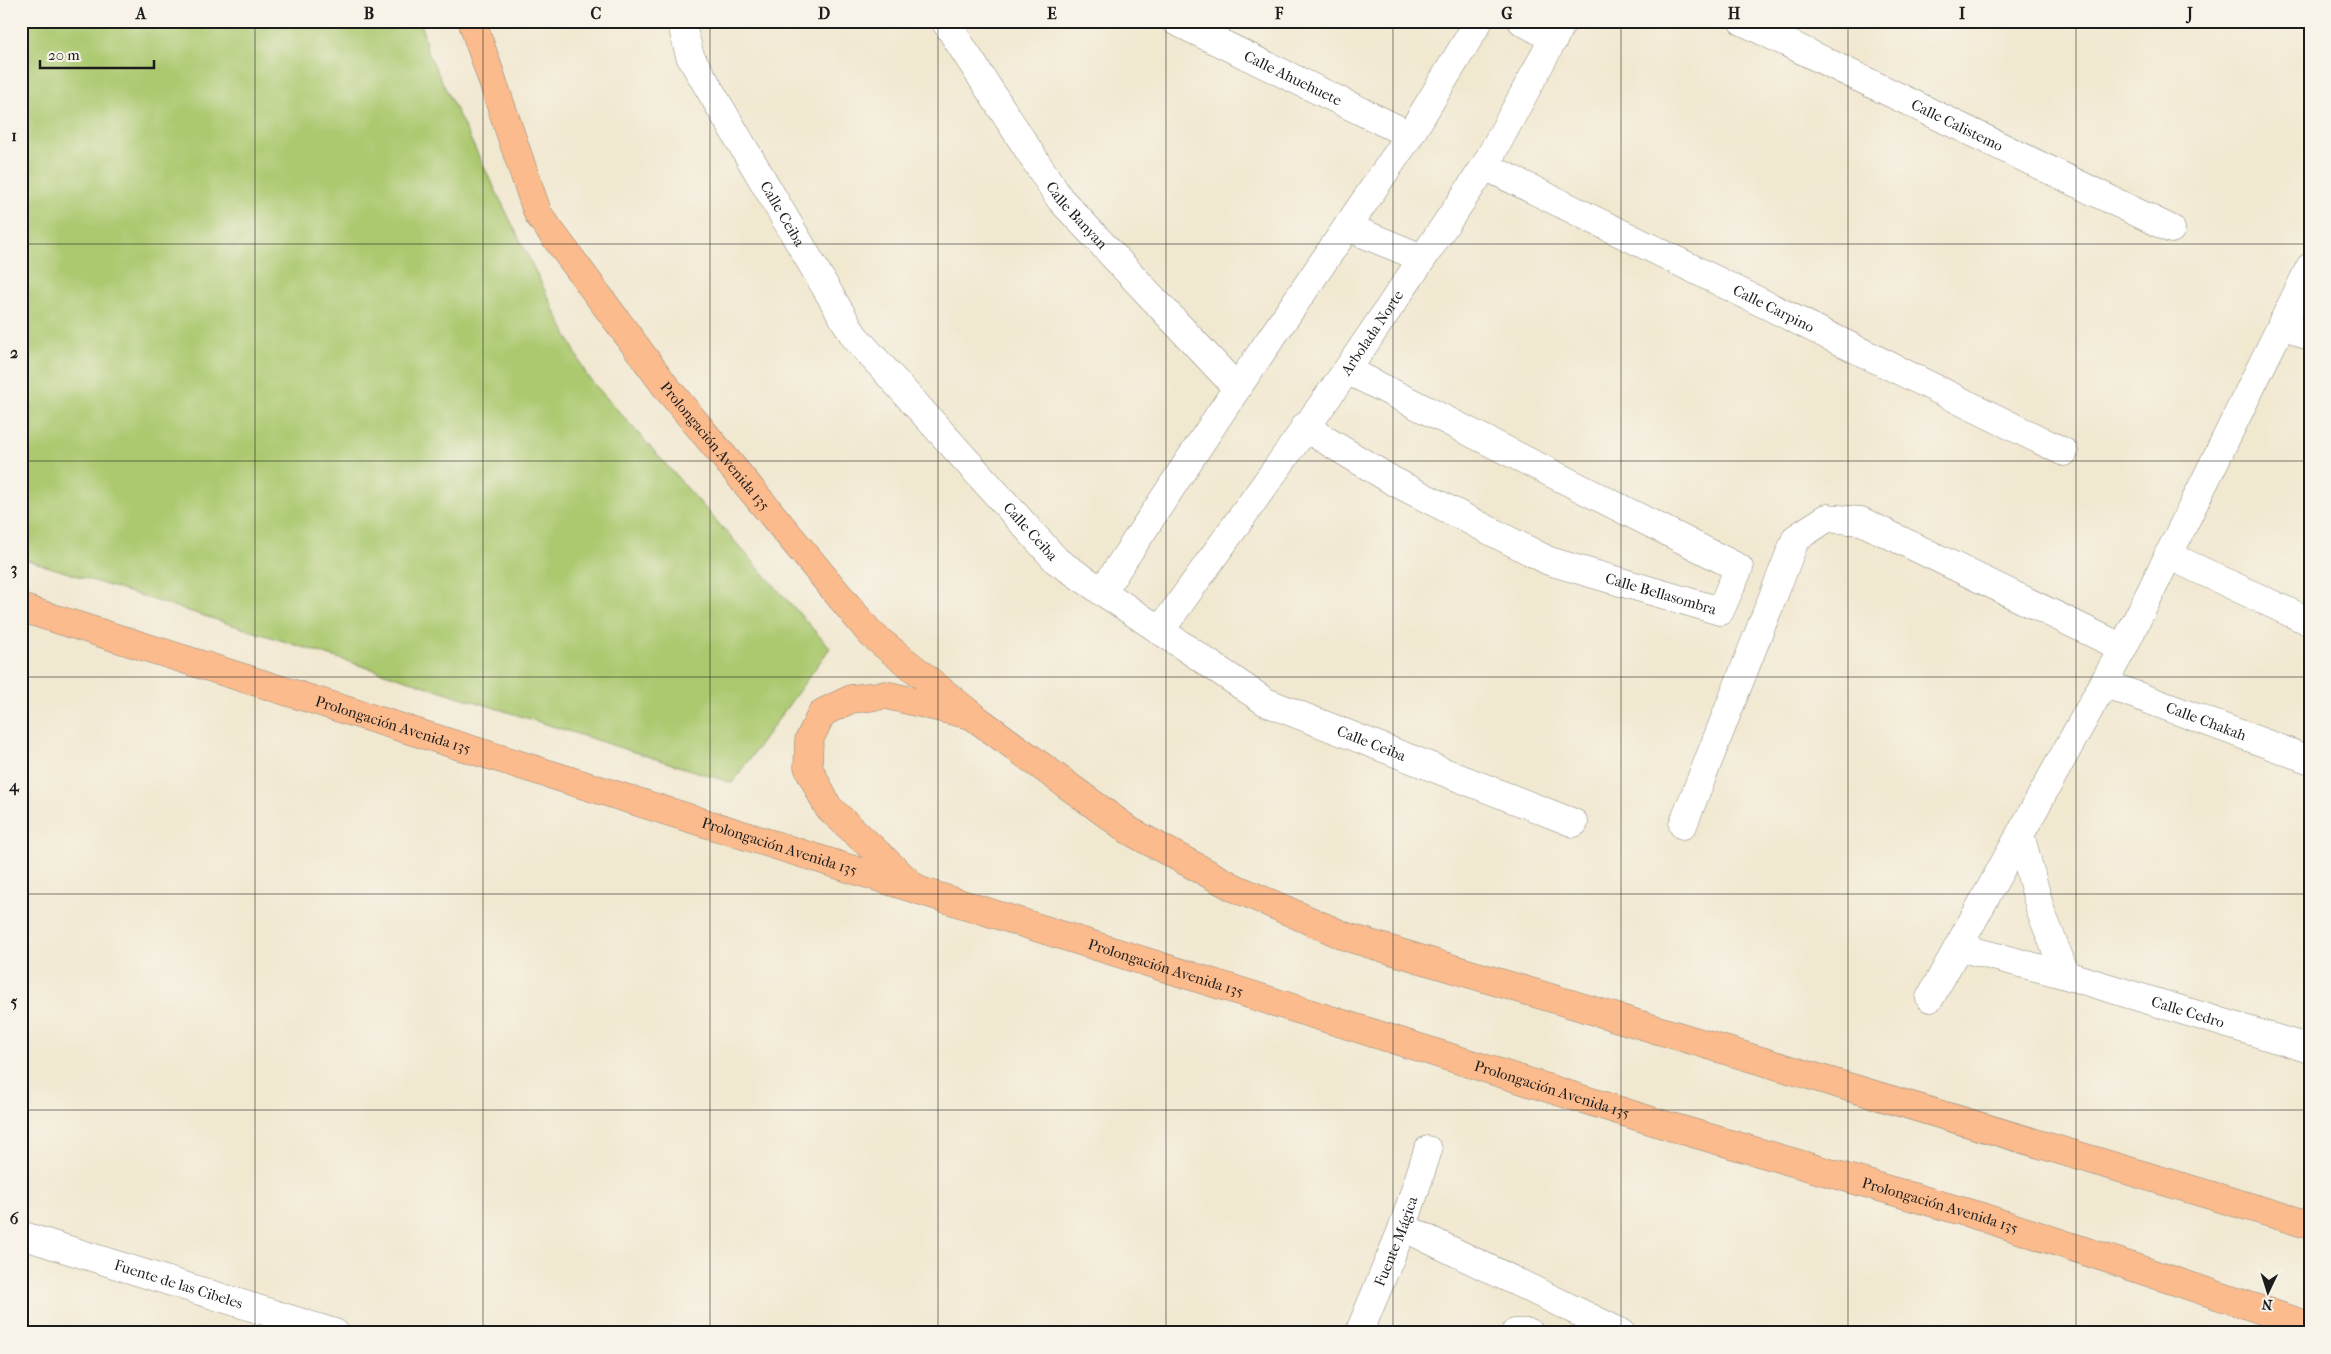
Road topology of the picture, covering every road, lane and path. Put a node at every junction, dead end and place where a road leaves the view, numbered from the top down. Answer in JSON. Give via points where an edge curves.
{"nodes":[{"id":1,"x":472,"y":21,"type":"edge"},
{"id":2,"x":681,"y":21,"type":"edge"},
{"id":3,"x":946,"y":21,"type":"edge"},
{"id":4,"x":1175,"y":21,"type":"edge"},
{"id":5,"x":1479,"y":21,"type":"edge"},
{"id":6,"x":1522,"y":21,"type":"edge"},
{"id":7,"x":1742,"y":21,"type":"edge"},
{"id":8,"x":1558,"y":30,"type":"edge"},
{"id":9,"x":1410,"y":135,"type":"junction"},
{"id":10,"x":1484,"y":166,"type":"junction"},
{"id":11,"x":1347,"y":227,"type":"junction"},
{"id":12,"x":2172,"y":229,"type":"dead end"},
{"id":13,"x":1422,"y":258,"type":"junction"},
{"id":14,"x":2310,"y":267,"type":"edge"},
{"id":15,"x":2282,"y":323,"type":"junction"},
{"id":16,"x":2310,"y":337,"type":"edge"},
{"id":17,"x":1347,"y":370,"type":"junction"},
{"id":18,"x":1237,"y":388,"type":"junction"},
{"id":19,"x":1304,"y":427,"type":"junction"},
{"id":20,"x":2064,"y":452,"type":"dead end"},
{"id":21,"x":2168,"y":555,"type":"junction"},
{"id":22,"x":1102,"y":592,"type":"junction"},
{"id":23,"x":21,"y":608,"type":"edge"},
{"id":24,"x":2310,"y":622,"type":"edge"},
{"id":25,"x":1160,"y":631,"type":"junction"},
{"id":26,"x":2123,"y":648,"type":"junction"},
{"id":27,"x":2103,"y":683,"type":"junction"},
{"id":28,"x":974,"y":716,"type":"junction"},
{"id":29,"x":2310,"y":760,"type":"edge"},
{"id":30,"x":1574,"y":823,"type":"dead end"},
{"id":31,"x":1683,"y":825,"type":"dead end"},
{"id":32,"x":2020,"y":834,"type":"junction"},
{"id":33,"x":918,"y":890,"type":"junction"},
{"id":34,"x":1958,"y":947,"type":"junction"},
{"id":35,"x":2066,"y":975,"type":"junction"},
{"id":36,"x":1930,"y":998,"type":"dead end"},
{"id":37,"x":2310,"y":1049,"type":"edge"},
{"id":38,"x":1428,"y":1150,"type":"dead end"},
{"id":39,"x":2310,"y":1224,"type":"edge"},
{"id":40,"x":1403,"y":1227,"type":"junction"},
{"id":41,"x":21,"y":1235,"type":"edge"},
{"id":42,"x":2310,"y":1326,"type":"edge"},
{"id":43,"x":335,"y":1333,"type":"edge"},
{"id":44,"x":1359,"y":1333,"type":"edge"},
{"id":45,"x":1515,"y":1333,"type":"edge"},
{"id":46,"x":1530,"y":1333,"type":"edge"},
{"id":47,"x":1622,"y":1333,"type":"edge"}],
"edges":[{"from":1,"to":28,"type":"main road","name":"Prolongación Avenida 135","via":[[538,214],[666,387],[871,634]]},
{"from":2,"to":22,"type":"street","name":"Calle Ceiba","via":[[690,56],[854,336],[1057,561]]},
{"from":3,"to":18,"type":"street","name":"Calle Banyan","via":[[1060,199]]},
{"from":4,"to":9,"type":"street","name":"Calle Ahuehuete"},
{"from":5,"to":9,"type":"street"},
{"from":6,"to":8,"type":"street"},
{"from":7,"to":12,"type":"street","name":"Calle Calistemo"},
{"from":8,"to":10,"type":"street","name":"Arbolada Norte"},
{"from":9,"to":11,"type":"street"},
{"from":10,"to":13,"type":"street","name":"Arbolada Norte"},
{"from":10,"to":20,"type":"street","name":"Calle Carpino"},
{"from":11,"to":13,"type":"street"},
{"from":11,"to":18,"type":"street"},
{"from":13,"to":17,"type":"street","name":"Arbolada Norte"},
{"from":14,"to":15,"type":"street"},
{"from":15,"to":16,"type":"street"},
{"from":15,"to":21,"type":"street"},
{"from":17,"to":19,"type":"street","name":"Arbolada Norte"},
{"from":17,"to":19,"type":"street","name":"Calle Bellasombra","via":[[1738,568],[1720,610],[1549,561],[1393,480]]},
{"from":18,"to":22,"type":"street"},
{"from":19,"to":25,"type":"street","name":"Arbolada Norte"},
{"from":21,"to":24,"type":"street"},
{"from":21,"to":26,"type":"street"},
{"from":22,"to":25,"type":"street","name":"Calle Ceiba"},
{"from":23,"to":33,"type":"main road","name":"Prolongación Avenida 135"},
{"from":25,"to":30,"type":"street","name":"Calle Ceiba","via":[[1266,702]]},
{"from":26,"to":27,"type":"street"},
{"from":26,"to":31,"type":"street","via":[[1861,521],[1827,518],[1796,538]]},
{"from":27,"to":29,"type":"street","name":"Calle Chakah"},
{"from":27,"to":32,"type":"street"},
{"from":28,"to":33,"type":"main road","via":[[886,695],[851,699],[822,713],[809,740],[808,767],[828,807]]},
{"from":28,"to":39,"type":"main road","name":"Prolongación Avenida 135","via":[[1130,831],[1233,886],[1347,937]]},
{"from":32,"to":34,"type":"street"},
{"from":32,"to":35,"type":"street","via":[[2042,912]]},
{"from":33,"to":42,"type":"main road","name":"Prolongación Avenida 135","via":[[1665,1125],[1982,1217]]},
{"from":34,"to":35,"type":"street","name":"Calle Cedro"},
{"from":34,"to":36,"type":"street"},
{"from":35,"to":37,"type":"street","name":"Calle Cedro"},
{"from":38,"to":40,"type":"street","name":"Fuente Mágica"},
{"from":40,"to":44,"type":"street","name":"Fuente Mágica"},
{"from":40,"to":47,"type":"street"},
{"from":41,"to":43,"type":"street","name":"Fuente de las Cibeles"},
{"from":45,"to":46,"type":"street"}]}
